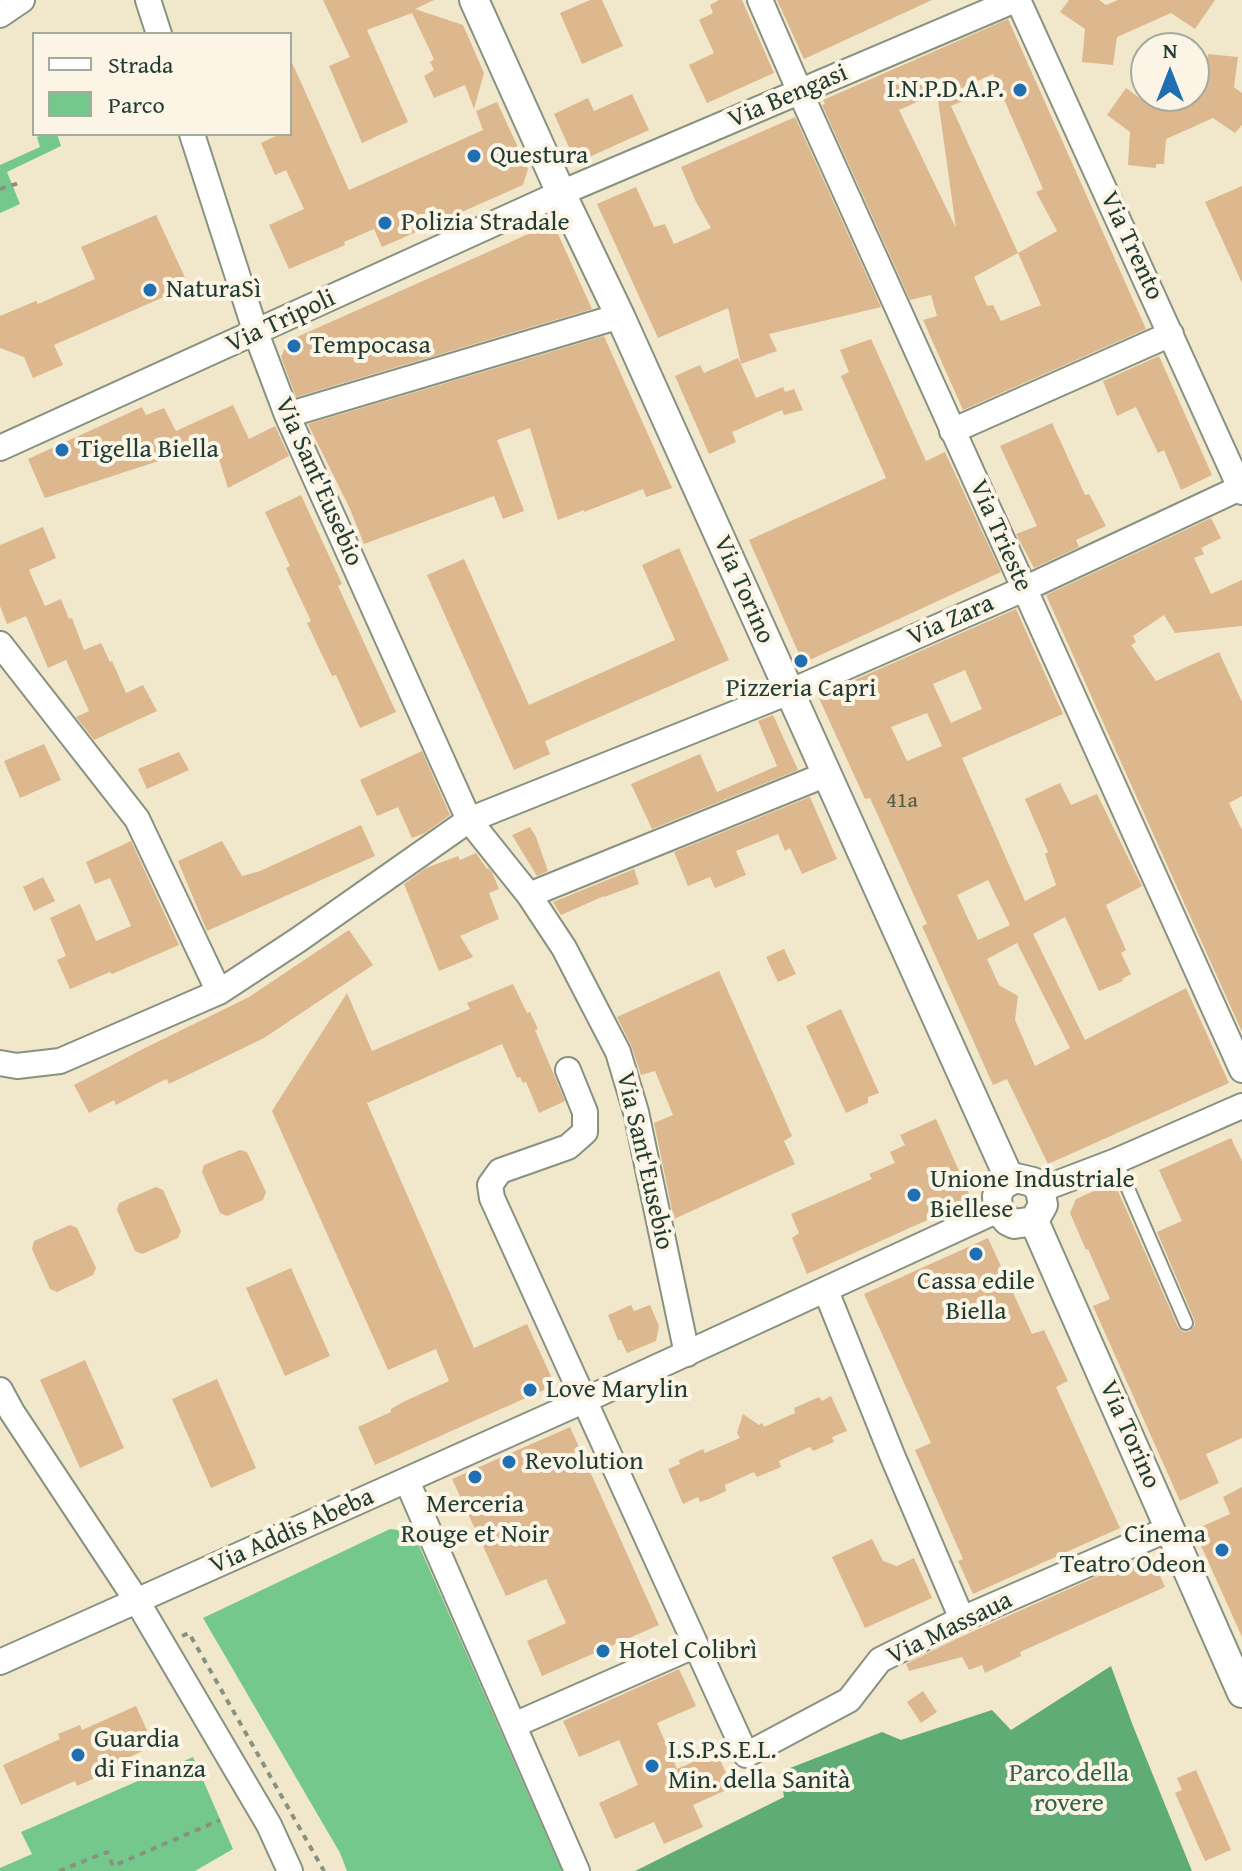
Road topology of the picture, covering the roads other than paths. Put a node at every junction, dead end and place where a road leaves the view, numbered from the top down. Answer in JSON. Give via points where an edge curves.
{"nodes":[{"id":1,"x":22,"y":0,"type":"edge"},
{"id":2,"x":148,"y":0,"type":"edge"},
{"id":3,"x":474,"y":0,"type":"edge"},
{"id":4,"x":760,"y":0,"type":"edge"},
{"id":5,"x":1016,"y":0,"type":"edge"},
{"id":6,"x":0,"y":15,"type":"edge"},
{"id":7,"x":158,"y":32,"type":"edge"},
{"id":8,"x":800,"y":92,"type":"junction"},
{"id":9,"x":193,"y":136,"type":"edge"},
{"id":10,"x":561,"y":193,"type":"junction"},
{"id":11,"x":620,"y":316,"type":"junction"},
{"id":12,"x":256,"y":333,"type":"junction"},
{"id":13,"x":1171,"y":334,"type":"junction"},
{"id":14,"x":287,"y":415,"type":"junction"},
{"id":15,"x":952,"y":431,"type":"junction"},
{"id":16,"x":0,"y":448,"type":"edge"},
{"id":17,"x":1241,"y":489,"type":"edge"},
{"id":18,"x":1024,"y":589,"type":"junction"},
{"id":19,"x":0,"y":644,"type":"edge"},
{"id":20,"x":789,"y":692,"type":"junction"},
{"id":21,"x":827,"y":774,"type":"junction"},
{"id":22,"x":469,"y":820,"type":"junction"},
{"id":23,"x":529,"y":895,"type":"junction"},
{"id":24,"x":219,"y":992,"type":"junction"},
{"id":25,"x":0,"y":1063,"type":"edge"},
{"id":26,"x":568,"y":1070,"type":"dead end"},
{"id":27,"x":1242,"y":1070,"type":"edge"},
{"id":28,"x":1242,"y":1106,"type":"edge"},
{"id":29,"x":1116,"y":1161,"type":"junction"},
{"id":30,"x":1010,"y":1180,"type":"junction"},
{"id":31,"x":1040,"y":1190,"type":"junction"},
{"id":32,"x":998,"y":1210,"type":"junction"},
{"id":33,"x":1034,"y":1221,"type":"junction"},
{"id":34,"x":826,"y":1291,"type":"junction"},
{"id":35,"x":1186,"y":1323,"type":"dead end"},
{"id":36,"x":687,"y":1354,"type":"junction"},
{"id":37,"x":0,"y":1390,"type":"edge"},
{"id":38,"x":583,"y":1401,"type":"junction"},
{"id":39,"x":407,"y":1481,"type":"junction"},
{"id":40,"x":1171,"y":1528,"type":"junction"},
{"id":41,"x":137,"y":1601,"type":"junction"},
{"id":42,"x":962,"y":1619,"type":"junction"},
{"id":43,"x":696,"y":1645,"type":"junction"},
{"id":44,"x":0,"y":1662,"type":"edge"},
{"id":45,"x":1242,"y":1691,"type":"edge"},
{"id":46,"x":514,"y":1725,"type":"junction"},
{"id":47,"x":290,"y":1871,"type":"edge"},
{"id":48,"x":577,"y":1871,"type":"edge"}],
"edges":[{"from":1,"to":6,"type":"street"},
{"from":2,"to":7,"type":"street"},
{"from":3,"to":10,"type":"street","name":"Via Torino"},
{"from":4,"to":8,"type":"street","name":"Via Trieste"},
{"from":5,"to":8,"type":"street","name":"Via Bengasi"},
{"from":5,"to":13,"type":"street","name":"Via Trento"},
{"from":8,"to":10,"type":"street","name":"Via Bengasi"},
{"from":8,"to":15,"type":"street","name":"Via Trieste"},
{"from":9,"to":12,"type":"street","name":"Via Sant'Eusebio"},
{"from":10,"to":11,"type":"street","name":"Via Torino"},
{"from":10,"to":12,"type":"street","name":"Via Tripoli"},
{"from":11,"to":14,"type":"street"},
{"from":11,"to":20,"type":"street","name":"Via Torino"},
{"from":12,"to":14,"type":"street","name":"Via Sant'Eusebio"},
{"from":12,"to":16,"type":"street","name":"Via Tripoli"},
{"from":13,"to":15,"type":"street"},
{"from":13,"to":17,"type":"street","name":"Via Trento"},
{"from":14,"to":22,"type":"street","name":"Via Sant'Eusebio"},
{"from":15,"to":18,"type":"street","name":"Via Trieste"},
{"from":17,"to":18,"type":"street","name":"Via Zara"},
{"from":18,"to":20,"type":"street","name":"Via Zara"},
{"from":18,"to":27,"type":"street","name":"Via Trieste"},
{"from":19,"to":24,"type":"street","via":[[137,819]]},
{"from":20,"to":21,"type":"street","name":"Via Torino"},
{"from":20,"to":22,"type":"street","name":"Via Zara"},
{"from":21,"to":23,"type":"street"},
{"from":21,"to":30,"type":"street","name":"Via Torino"},
{"from":22,"to":23,"type":"street","name":"Via Sant'Eusebio"},
{"from":22,"to":24,"type":"street"},
{"from":23,"to":36,"type":"street","name":"Via Sant'Eusebio","via":[[564,948],[618,1052],[636,1112]]},
{"from":24,"to":25,"type":"street","via":[[60,1061]]},
{"from":26,"to":38,"type":"street","via":[[585,1112],[585,1132],[568,1147],[500,1171],[490,1185]]},
{"from":28,"to":29,"type":"street"},
{"from":29,"to":31,"type":"street"},
{"from":29,"to":35,"type":"lane"},
{"from":30,"to":31,"type":"street","via":[[1027,1179]]},
{"from":30,"to":32,"type":"street","via":[[1000,1189]]},
{"from":31,"to":33,"type":"street","via":[[1043,1205]]},
{"from":32,"to":33,"type":"street","via":[[1014,1224]]},
{"from":32,"to":34,"type":"street","name":"Via Addis Abeba"},
{"from":33,"to":40,"type":"street","name":"Via Torino"},
{"from":34,"to":36,"type":"street","name":"Via Addis Abeba"},
{"from":34,"to":42,"type":"street"},
{"from":36,"to":38,"type":"street","name":"Via Addis Abeba"},
{"from":37,"to":41,"type":"street"},
{"from":38,"to":39,"type":"street","name":"Via Addis Abeba"},
{"from":38,"to":43,"type":"street"},
{"from":39,"to":41,"type":"street","name":"Via Addis Abeba"},
{"from":39,"to":46,"type":"street"},
{"from":40,"to":42,"type":"street","name":"Via Massaua"},
{"from":40,"to":45,"type":"street","name":"Via Torino"},
{"from":41,"to":44,"type":"street","name":"Via Addis Abeba"},
{"from":41,"to":47,"type":"street","via":[[269,1825]]},
{"from":42,"to":43,"type":"street","name":"Via Massaua","via":[[880,1660],[849,1700],[746,1755]]},
{"from":43,"to":46,"type":"street"},
{"from":46,"to":48,"type":"street"}]}
